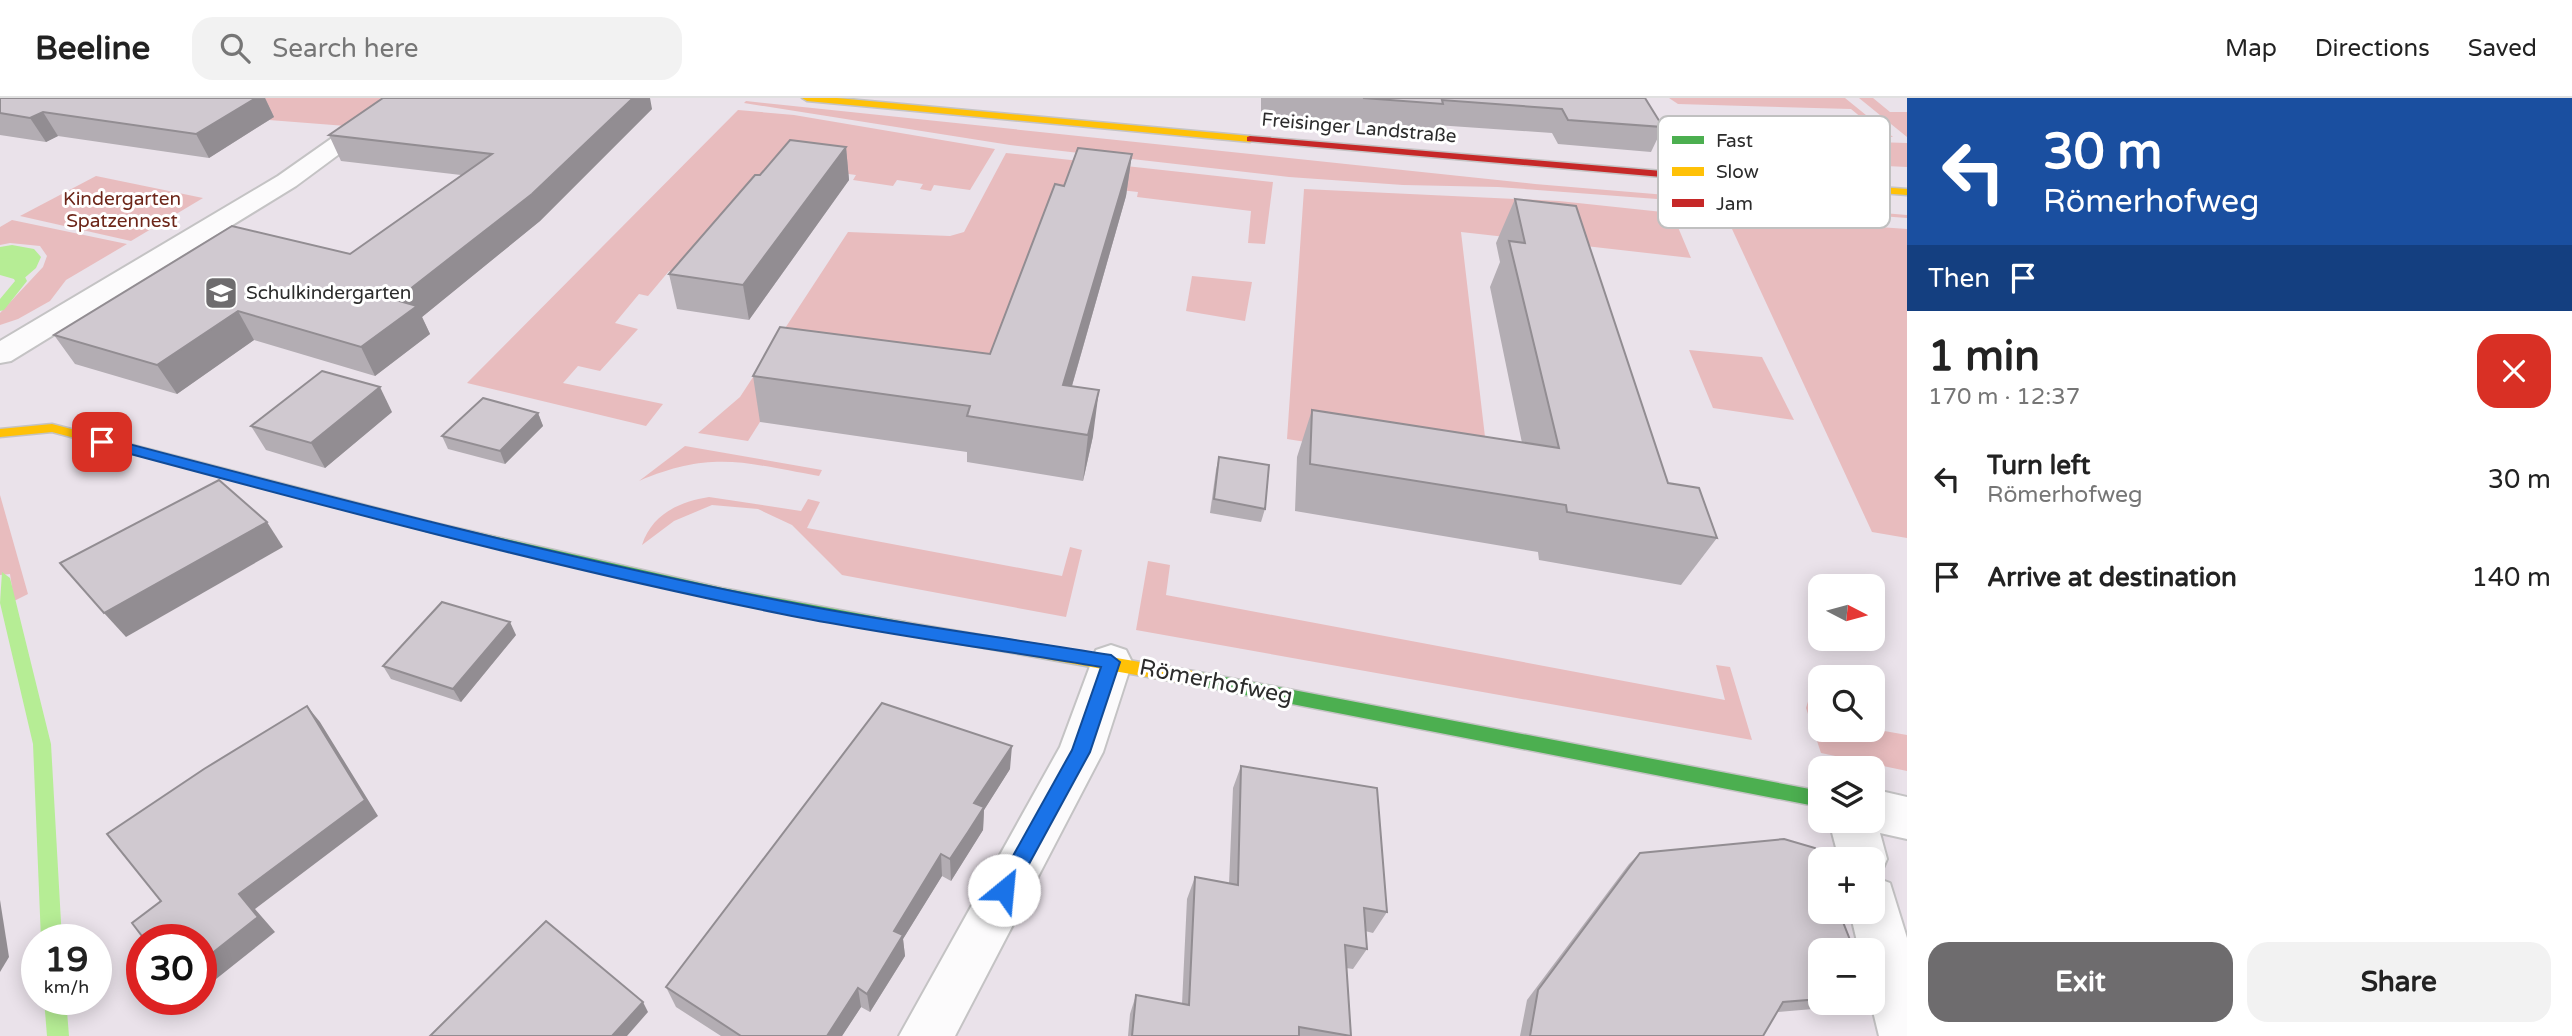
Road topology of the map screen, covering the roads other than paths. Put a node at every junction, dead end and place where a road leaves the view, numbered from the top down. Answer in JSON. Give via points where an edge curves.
{"nodes":[{"id":1,"x":404,"y":98,"type":"edge"},
{"id":2,"x":807,"y":98,"type":"edge"},
{"id":3,"x":874,"y":101,"type":"edge"},
{"id":4,"x":1658,"y":173,"type":"edge"},
{"id":5,"x":0,"y":354,"type":"edge"},
{"id":6,"x":0,"y":433,"type":"edge"},
{"id":7,"x":1111,"y":662,"type":"junction"},
{"id":8,"x":1808,"y":797,"type":"edge"},
{"id":9,"x":1885,"y":813,"type":"edge"},
{"id":10,"x":1907,"y":818,"type":"edge"},
{"id":11,"x":1878,"y":924,"type":"edge"},
{"id":12,"x":926,"y":1036,"type":"edge"},
{"id":13,"x":1906,"y":1036,"type":"edge"}],
"edges":[{"from":1,"to":5,"type":"street","via":[[288,181]]},
{"from":2,"to":3,"type":"street","name":"Freisinger Landstraße"},
{"from":3,"to":4,"type":"street","name":"Freisinger Landstraße","via":[[1443,157]]},
{"from":6,"to":7,"type":"street","name":"Römerhofweg","via":[[52,429],[651,580],[785,608]]},
{"from":7,"to":8,"type":"street","name":"Römerhofweg"},
{"from":7,"to":12,"type":"street","via":[[1081,752]]},
{"from":9,"to":10,"type":"street"},
{"from":11,"to":13,"type":"street"}]}
